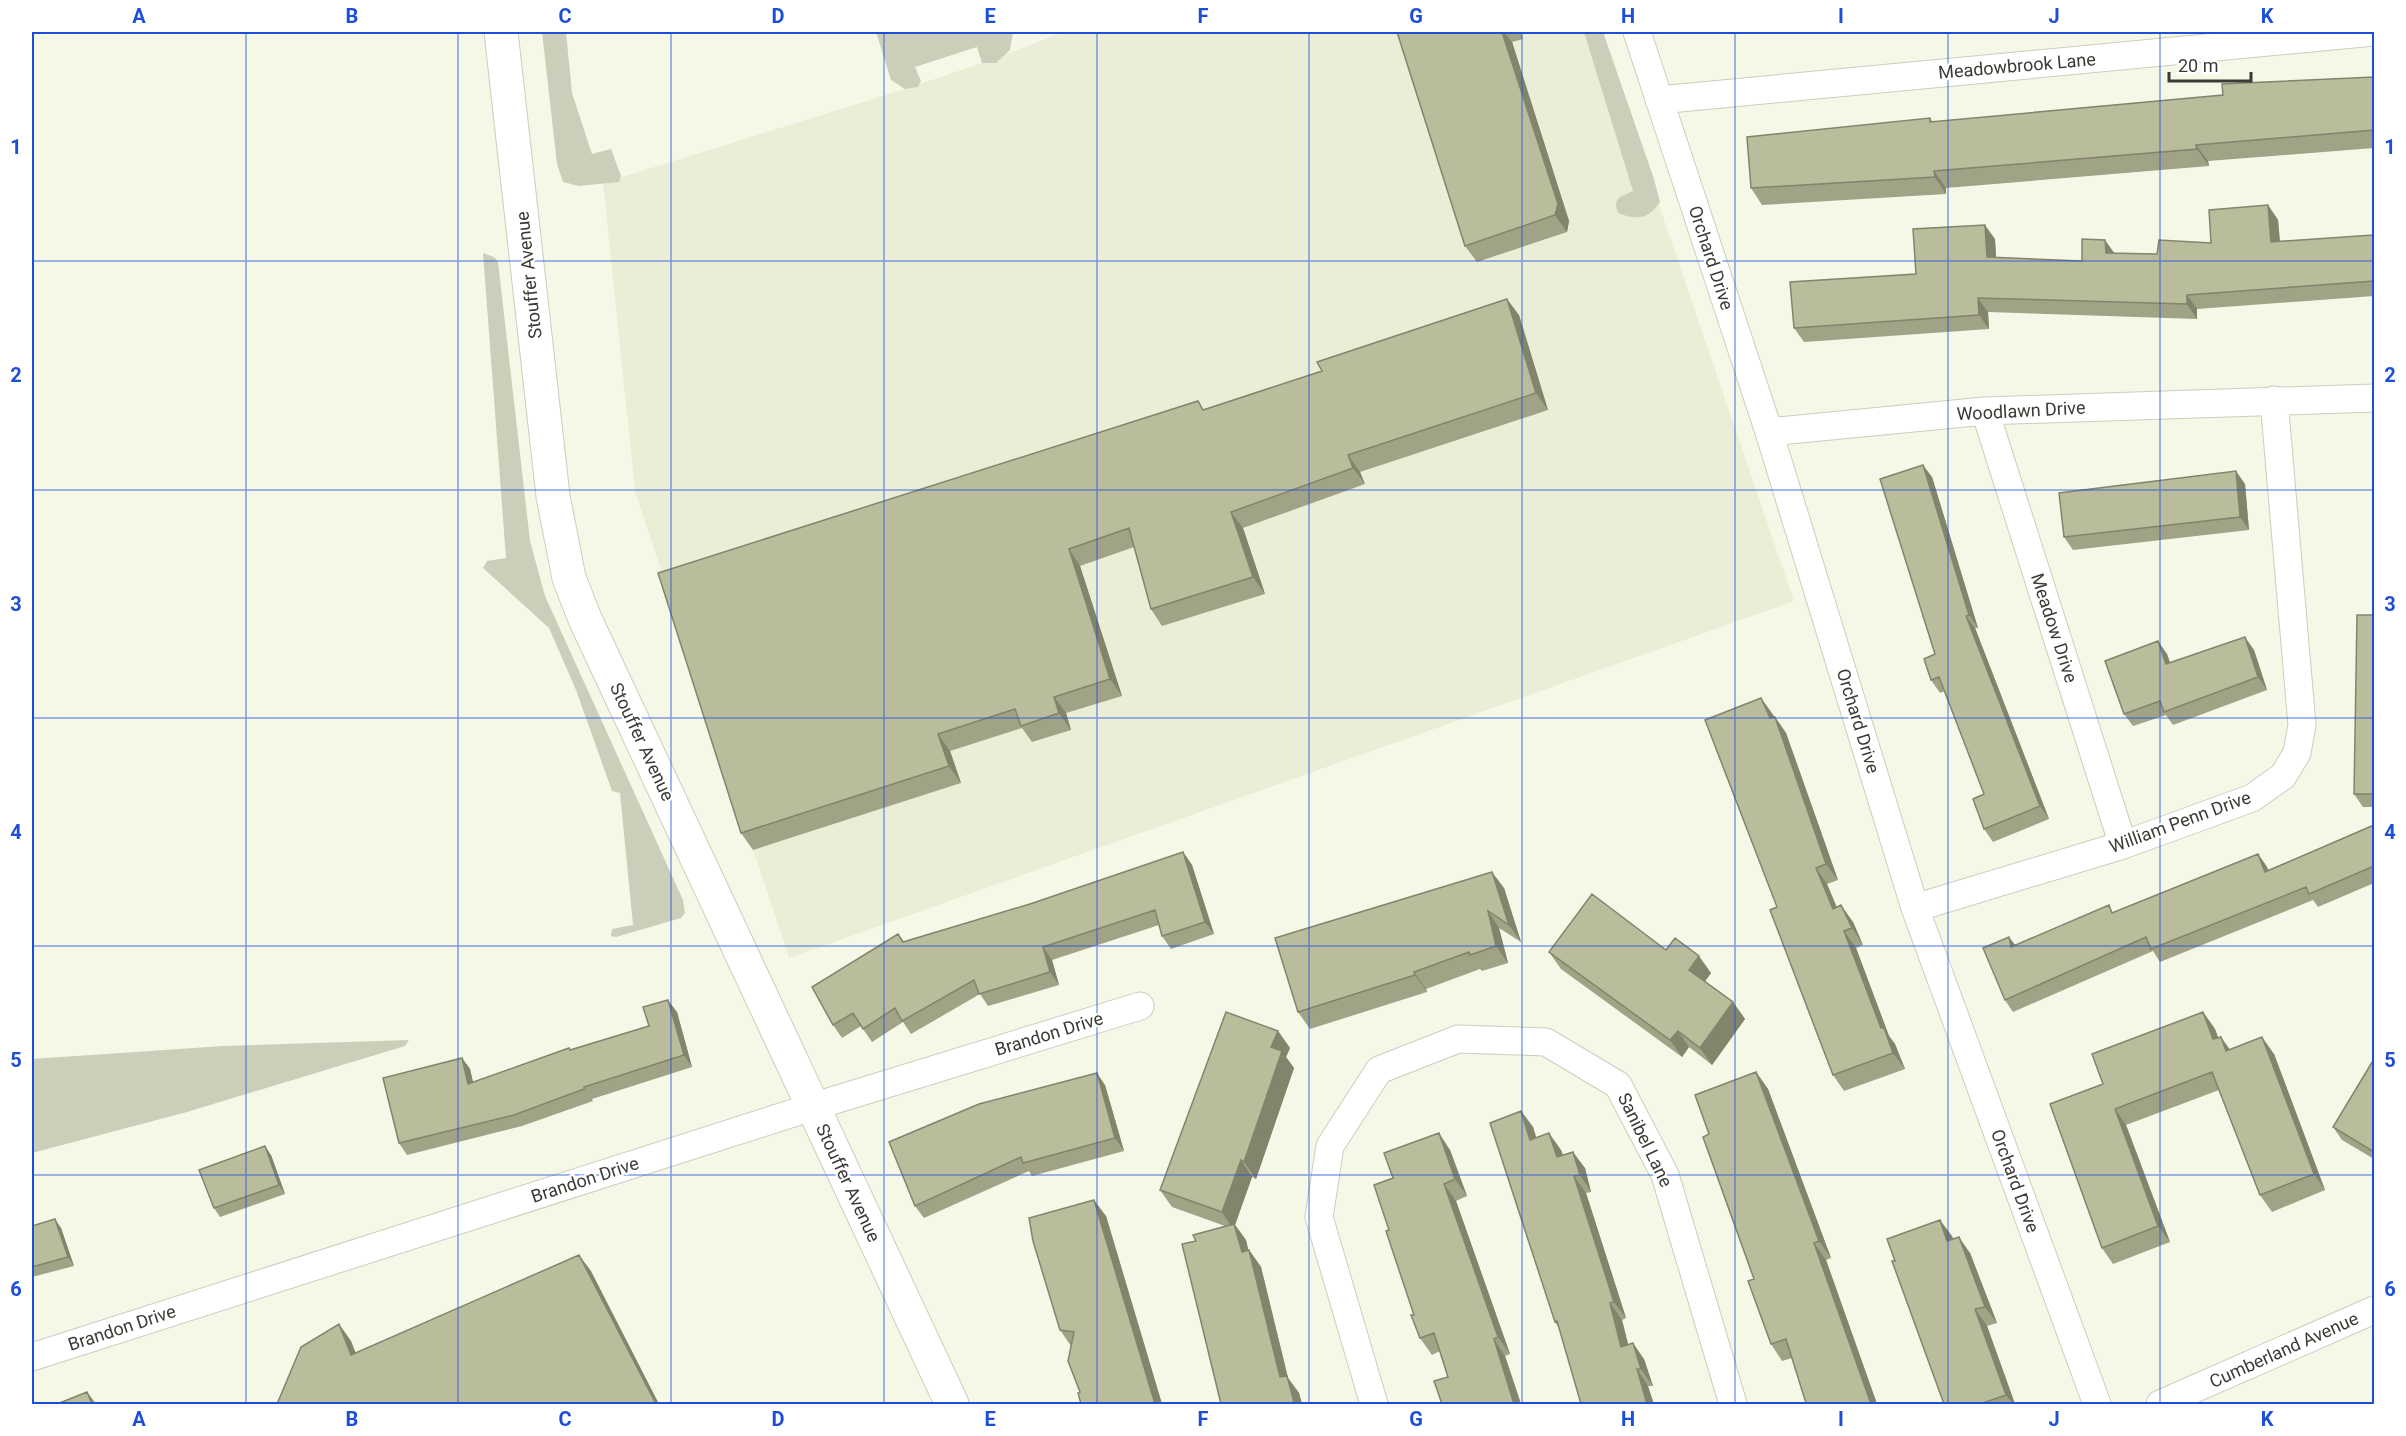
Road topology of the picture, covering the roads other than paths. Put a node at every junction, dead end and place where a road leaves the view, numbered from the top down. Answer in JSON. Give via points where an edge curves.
{"nodes":[{"id":1,"x":501,"y":32,"type":"edge"},
{"id":2,"x":1637,"y":32,"type":"edge"},
{"id":3,"x":2374,"y":32,"type":"edge"},
{"id":4,"x":1659,"y":100,"type":"junction"},
{"id":5,"x":2374,"y":398,"type":"edge"},
{"id":6,"x":2274,"y":400,"type":"junction"},
{"id":7,"x":1985,"y":411,"type":"junction"},
{"id":8,"x":1769,"y":432,"type":"junction"},
{"id":9,"x":2123,"y":845,"type":"junction"},
{"id":10,"x":1915,"y":908,"type":"junction"},
{"id":11,"x":1140,"y":1006,"type":"dead end"},
{"id":12,"x":812,"y":1107,"type":"junction"},
{"id":13,"x":2374,"y":1310,"type":"edge"},
{"id":14,"x":32,"y":1357,"type":"edge"},
{"id":15,"x":952,"y":1404,"type":"edge"},
{"id":16,"x":1374,"y":1404,"type":"edge"},
{"id":17,"x":1733,"y":1404,"type":"edge"},
{"id":18,"x":2097,"y":1404,"type":"edge"},
{"id":19,"x":2160,"y":1404,"type":"edge"}],
"edges":[{"from":1,"to":12,"type":"street","name":"Stouffer Avenue","via":[[553,496],[568,578]]},
{"from":2,"to":4,"type":"street","name":"Orchard Drive"},
{"from":3,"to":4,"type":"street","name":"Meadowbrook Lane"},
{"from":4,"to":8,"type":"street","name":"Orchard Drive"},
{"from":5,"to":6,"type":"street","name":"Woodlawn Drive"},
{"from":6,"to":7,"type":"street","name":"Woodlawn Drive"},
{"from":6,"to":9,"type":"street","name":"William Penn Drive","via":[[2302,725],[2297,753],[2283,776],[2252,798]]},
{"from":7,"to":8,"type":"street","name":"Woodlawn Drive"},
{"from":7,"to":9,"type":"street","name":"Meadow Drive"},
{"from":8,"to":10,"type":"street","name":"Orchard Drive"},
{"from":9,"to":10,"type":"street","name":"William Penn Drive"},
{"from":10,"to":18,"type":"street","name":"Orchard Drive"},
{"from":11,"to":12,"type":"street","name":"Brandon Drive"},
{"from":12,"to":14,"type":"street","name":"Brandon Drive"},
{"from":12,"to":15,"type":"street","name":"Stouffer Avenue"},
{"from":13,"to":19,"type":"street","name":"Cumberland Avenue"},
{"from":16,"to":17,"type":"street","name":"Sanibel Lane","via":[[1319,1217],[1330,1146],[1379,1070],[1458,1039],[1546,1042],[1618,1085],[1665,1175]]}]}
